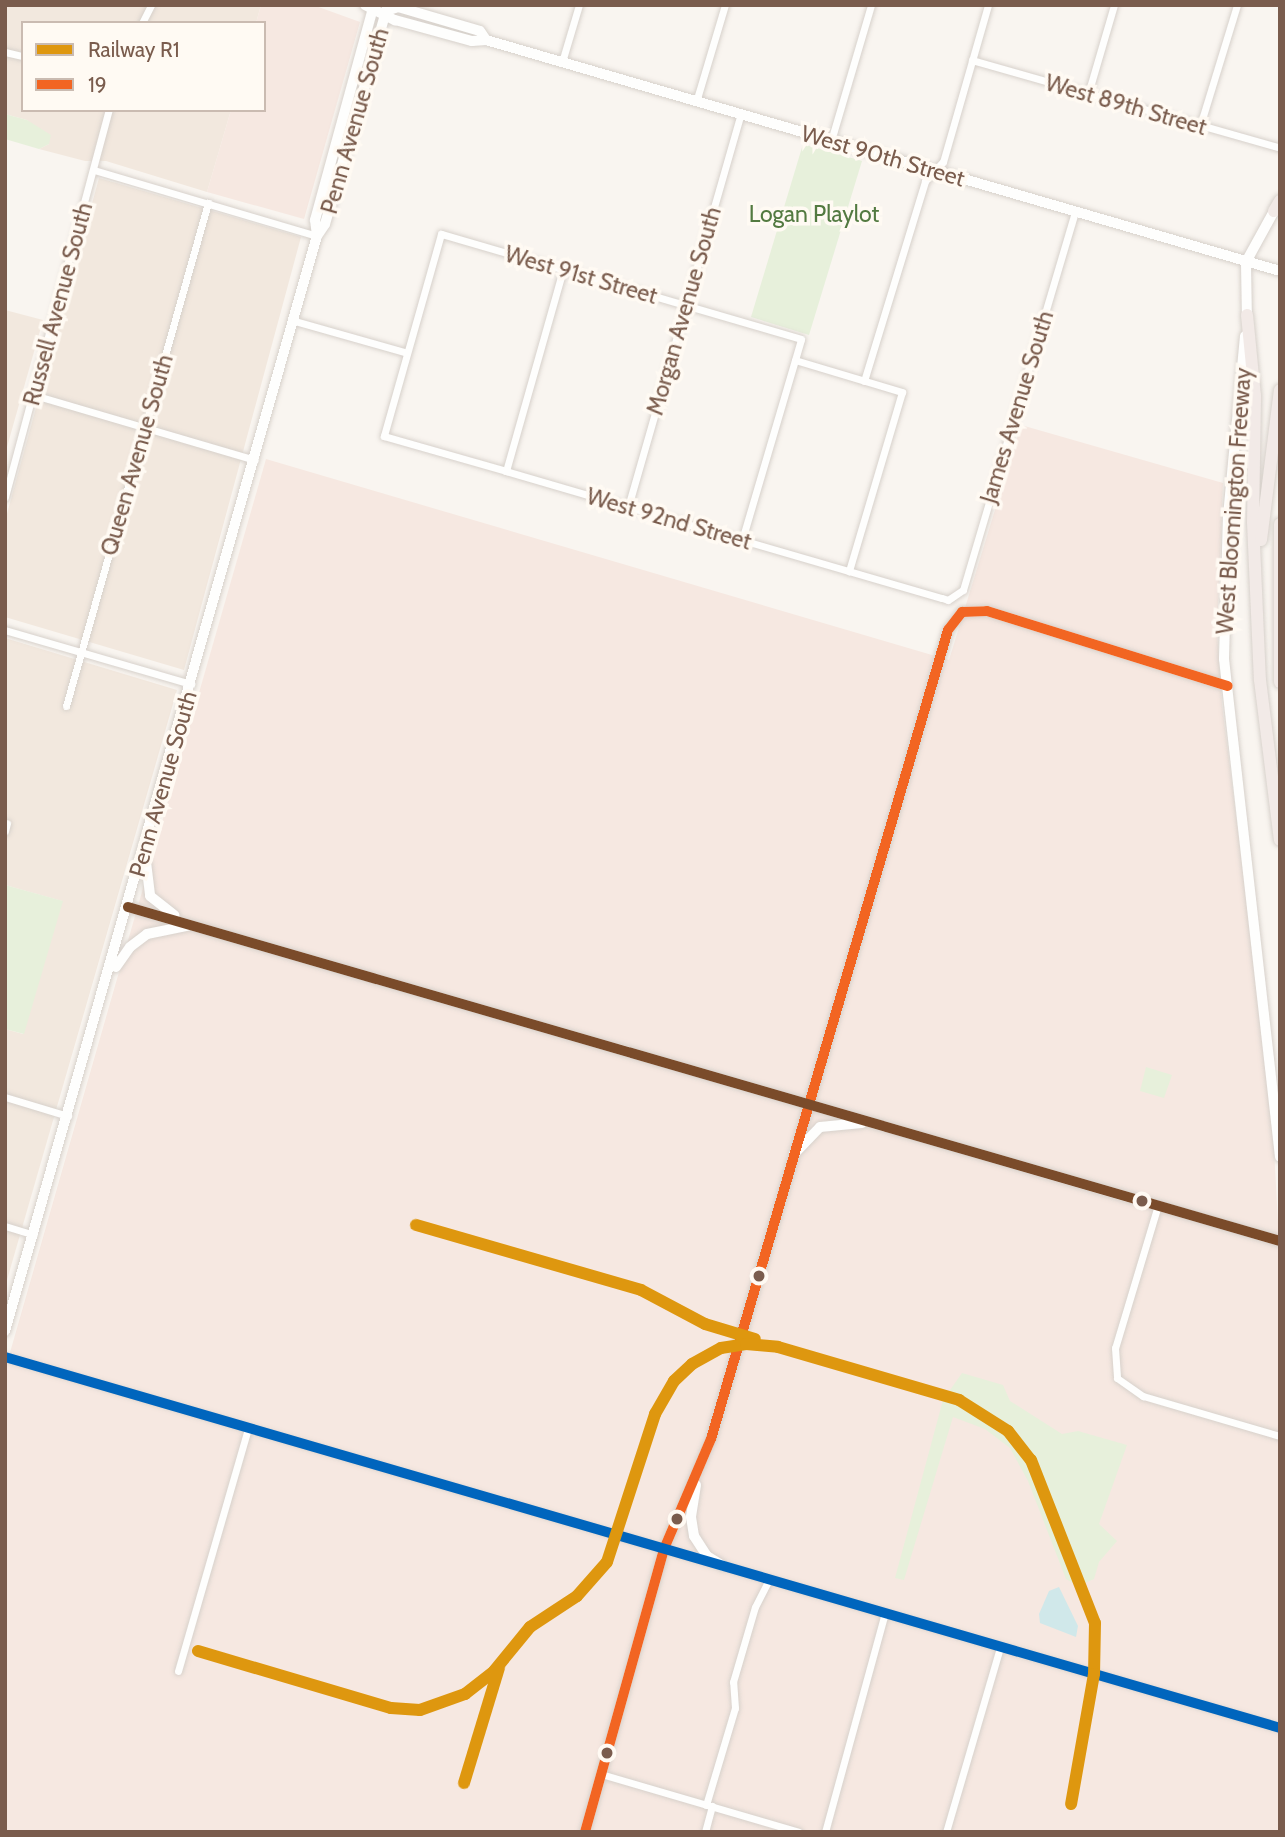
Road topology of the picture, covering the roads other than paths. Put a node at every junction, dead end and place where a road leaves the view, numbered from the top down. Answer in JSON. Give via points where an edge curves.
{"nodes":[{"id":1,"x":150,"y":5,"type":"edge"},
{"id":2,"x":579,"y":5,"type":"edge"},
{"id":3,"x":725,"y":5,"type":"edge"},
{"id":4,"x":871,"y":5,"type":"edge"},
{"id":5,"x":988,"y":5,"type":"edge"},
{"id":6,"x":1114,"y":5,"type":"edge"},
{"id":7,"x":1237,"y":5,"type":"edge"},
{"id":8,"x":371,"y":6,"type":"edge"},
{"id":9,"x":387,"y":8,"type":"edge"},
{"id":10,"x":143,"y":21,"type":"edge"},
{"id":11,"x":972,"y":60,"type":"junction"},
{"id":12,"x":562,"y":62,"type":"junction"},
{"id":13,"x":1088,"y":94,"type":"junction"},
{"id":14,"x":696,"y":102,"type":"junction"},
{"id":15,"x":108,"y":112,"type":"edge"},
{"id":16,"x":741,"y":114,"type":"junction"},
{"id":17,"x":1200,"y":127,"type":"junction"},
{"id":18,"x":831,"y":141,"type":"junction"},
{"id":19,"x":1280,"y":148,"type":"edge"},
{"id":20,"x":94,"y":170,"type":"junction"},
{"id":21,"x":934,"y":171,"type":"junction"},
{"id":22,"x":1280,"y":194,"type":"edge"},
{"id":23,"x":208,"y":203,"type":"junction"},
{"id":24,"x":1277,"y":206,"type":"edge"},
{"id":25,"x":1075,"y":213,"type":"junction"},
{"id":26,"x":317,"y":236,"type":"junction"},
{"id":27,"x":1247,"y":262,"type":"junction"},
{"id":28,"x":564,"y":270,"type":"junction"},
{"id":29,"x":1280,"y":271,"type":"edge"},
{"id":30,"x":686,"y":306,"type":"junction"},
{"id":31,"x":1247,"y":315,"type":"junction"},
{"id":32,"x":295,"y":320,"type":"junction"},
{"id":33,"x":407,"y":353,"type":"junction"},
{"id":34,"x":795,"y":360,"type":"junction"},
{"id":35,"x":864,"y":381,"type":"junction"},
{"id":36,"x":1280,"y":390,"type":"edge"},
{"id":37,"x":34,"y":395,"type":"junction"},
{"id":38,"x":145,"y":428,"type":"junction"},
{"id":39,"x":256,"y":460,"type":"junction"},
{"id":40,"x":506,"y":471,"type":"junction"},
{"id":41,"x":5,"y":497,"type":"edge"},
{"id":42,"x":628,"y":507,"type":"junction"},
{"id":43,"x":1280,"y":524,"type":"edge"},
{"id":44,"x":742,"y":540,"type":"junction"},
{"id":45,"x":849,"y":571,"type":"junction"},
{"id":46,"x":954,"y":598,"type":"joint"},
{"id":47,"x":1256,"y":604,"type":"junction"},
{"id":48,"x":5,"y":630,"type":"edge"},
{"id":49,"x":81,"y":652,"type":"junction"},
{"id":50,"x":1279,"y":659,"type":"edge"},
{"id":51,"x":1280,"y":682,"type":"edge"},
{"id":52,"x":192,"y":685,"type":"junction"},
{"id":53,"x":1227,"y":686,"type":"junction"},
{"id":54,"x":66,"y":706,"type":"dead end"},
{"id":55,"x":1280,"y":840,"type":"edge"},
{"id":56,"x":146,"y":848,"type":"junction"},
{"id":57,"x":128,"y":906,"type":"junction"},
{"id":58,"x":193,"y":925,"type":"junction"},
{"id":59,"x":108,"y":979,"type":"junction"},
{"id":60,"x":5,"y":1097,"type":"edge"},
{"id":61,"x":807,"y":1104,"type":"junction"},
{"id":62,"x":69,"y":1116,"type":"junction"},
{"id":63,"x":873,"y":1123,"type":"junction"},
{"id":64,"x":792,"y":1157,"type":"junction"},
{"id":65,"x":1280,"y":1157,"type":"edge"},
{"id":66,"x":1158,"y":1205,"type":"junction"},
{"id":67,"x":5,"y":1226,"type":"edge"},
{"id":68,"x":35,"y":1235,"type":"junction"},
{"id":69,"x":1280,"y":1241,"type":"edge"},
{"id":70,"x":5,"y":1331,"type":"edge"},
{"id":71,"x":5,"y":1357,"type":"edge"},
{"id":72,"x":248,"y":1429,"type":"junction"},
{"id":73,"x":1280,"y":1436,"type":"edge"},
{"id":74,"x":698,"y":1474,"type":"junction"},
{"id":75,"x":664,"y":1549,"type":"junction"},
{"id":76,"x":723,"y":1566,"type":"junction"},
{"id":77,"x":769,"y":1580,"type":"junction"},
{"id":78,"x":885,"y":1613,"type":"junction"},
{"id":79,"x":1000,"y":1647,"type":"junction"},
{"id":80,"x":177,"y":1671,"type":"dead end"},
{"id":81,"x":1280,"y":1728,"type":"edge"},
{"id":82,"x":601,"y":1774,"type":"junction"},
{"id":83,"x":709,"y":1805,"type":"junction"},
{"id":84,"x":585,"y":1832,"type":"edge"},
{"id":85,"x":705,"y":1832,"type":"edge"},
{"id":86,"x":799,"y":1832,"type":"edge"},
{"id":87,"x":825,"y":1832,"type":"edge"},
{"id":88,"x":946,"y":1832,"type":"edge"}],
"edges":[{"from":1,"to":10,"type":"street"},
{"from":2,"to":12,"type":"street"},
{"from":3,"to":14,"type":"street"},
{"from":4,"to":18,"type":"street"},
{"from":5,"to":11,"type":"street"},
{"from":6,"to":13,"type":"street"},
{"from":7,"to":17,"type":"street"},
{"from":8,"to":9,"type":"street","name":"West 90th Street"},
{"from":8,"to":26,"type":"street","name":"Penn Avenue South","via":[[317,208]]},
{"from":9,"to":12,"type":"street","name":"West 90th Street","via":[[480,31],[486,40]]},
{"from":9,"to":26,"type":"street","name":"Penn Avenue South","via":[[325,224]]},
{"from":11,"to":13,"type":"street","name":"West 89th Street"},
{"from":11,"to":21,"type":"street","via":[[943,162]]},
{"from":12,"to":14,"type":"street","name":"West 90th Street"},
{"from":13,"to":17,"type":"street","name":"West 89th Street"},
{"from":14,"to":16,"type":"street","name":"West 90th Street"},
{"from":15,"to":20,"type":"street","name":"Russell Avenue South"},
{"from":16,"to":18,"type":"street","name":"West 90th Street"},
{"from":16,"to":30,"type":"street","name":"Morgan Avenue South"},
{"from":17,"to":19,"type":"street","name":"West 89th Street"},
{"from":18,"to":21,"type":"street","name":"West 90th Street"},
{"from":20,"to":23,"type":"street"},
{"from":20,"to":37,"type":"street","name":"Russell Avenue South"},
{"from":21,"to":25,"type":"street","name":"West 90th Street"},
{"from":21,"to":35,"type":"street","via":[[925,181]]},
{"from":22,"to":24,"type":"street"},
{"from":23,"to":26,"type":"street"},
{"from":23,"to":38,"type":"street","name":"Queen Avenue South"},
{"from":24,"to":27,"type":"street"},
{"from":25,"to":27,"type":"street","name":"West 90th Street"},
{"from":25,"to":46,"type":"street","name":"James Avenue South","via":[[963,590]]},
{"from":26,"to":32,"type":"street","name":"Penn Avenue South"},
{"from":27,"to":29,"type":"street","name":"West 90th Street"},
{"from":27,"to":31,"type":"street","name":"West Bloomington Freeway"},
{"from":28,"to":30,"type":"street","name":"West 91st Street"},
{"from":28,"to":33,"type":"street","name":"West 91st Street","via":[[441,234]]},
{"from":28,"to":40,"type":"street"},
{"from":30,"to":34,"type":"street","name":"West 91st Street","via":[[801,340]]},
{"from":30,"to":42,"type":"street","name":"Morgan Avenue South"},
{"from":31,"to":47,"type":"highway","via":[[1255,396]]},
{"from":31,"to":53,"type":"street","name":"West Bloomington Freeway","via":[[1224,585]]},
{"from":32,"to":33,"type":"street"},
{"from":32,"to":39,"type":"street","name":"Penn Avenue South"},
{"from":33,"to":40,"type":"street","name":"West 92nd Street","via":[[384,436]]},
{"from":34,"to":35,"type":"street"},
{"from":34,"to":44,"type":"street"},
{"from":35,"to":45,"type":"street","via":[[902,392]]},
{"from":36,"to":47,"type":"highway","via":[[1267,463]]},
{"from":37,"to":38,"type":"street"},
{"from":37,"to":41,"type":"street","name":"Russell Avenue South"},
{"from":38,"to":39,"type":"street"},
{"from":38,"to":49,"type":"street","name":"Queen Avenue South"},
{"from":39,"to":52,"type":"street","name":"Penn Avenue South"},
{"from":40,"to":42,"type":"street","name":"West 92nd Street"},
{"from":42,"to":44,"type":"street","name":"West 92nd Street"},
{"from":43,"to":50,"type":"highway"},
{"from":44,"to":45,"type":"street","name":"West 92nd Street"},
{"from":45,"to":46,"type":"street","name":"West 92nd Street"},
{"from":47,"to":55,"type":"highway","via":[[1260,680]]},
{"from":48,"to":49,"type":"street"},
{"from":49,"to":52,"type":"street"},
{"from":49,"to":54,"type":"street","name":"Queen Avenue South"},
{"from":50,"to":51,"type":"highway"},
{"from":52,"to":56,"type":"street","name":"Penn Avenue South"},
{"from":53,"to":61,"type":"street","via":[[987,611],[962,612],[948,630]]},
{"from":53,"to":65,"type":"street","name":"West Bloomington Freeway"},
{"from":56,"to":57,"type":"street","name":"Penn Avenue South"},
{"from":56,"to":58,"type":"street","via":[[150,896],[163,910]]},
{"from":57,"to":58,"type":"street"},
{"from":57,"to":59,"type":"street","name":"Penn Avenue South"},
{"from":58,"to":59,"type":"street","via":[[147,934],[130,947]]},
{"from":58,"to":61,"type":"street"},
{"from":59,"to":62,"type":"street","name":"Penn Avenue South"},
{"from":60,"to":62,"type":"street"},
{"from":61,"to":63,"type":"street"},
{"from":61,"to":64,"type":"street"},
{"from":62,"to":68,"type":"street","name":"Penn Avenue South"},
{"from":63,"to":64,"type":"street","via":[[820,1127]]},
{"from":63,"to":66,"type":"street"},
{"from":64,"to":74,"type":"street"},
{"from":66,"to":69,"type":"street"},
{"from":66,"to":73,"type":"street","via":[[1115,1348],[1117,1378],[1143,1396]]},
{"from":67,"to":68,"type":"street"},
{"from":68,"to":70,"type":"street","name":"Penn Avenue South"},
{"from":71,"to":72,"type":"street"},
{"from":72,"to":75,"type":"street"},
{"from":72,"to":80,"type":"street"},
{"from":74,"to":75,"type":"street"},
{"from":74,"to":76,"type":"street","via":[[691,1517],[694,1536],[707,1556]]},
{"from":75,"to":76,"type":"street"},
{"from":75,"to":82,"type":"street"},
{"from":76,"to":77,"type":"street"},
{"from":77,"to":78,"type":"street"},
{"from":77,"to":83,"type":"street","via":[[755,1607],[733,1682],[734,1708]]},
{"from":78,"to":79,"type":"street"},
{"from":78,"to":87,"type":"street"},
{"from":79,"to":81,"type":"street"},
{"from":79,"to":88,"type":"street"},
{"from":82,"to":83,"type":"street"},
{"from":82,"to":84,"type":"street"},
{"from":83,"to":85,"type":"street"},
{"from":83,"to":86,"type":"street"}]}
